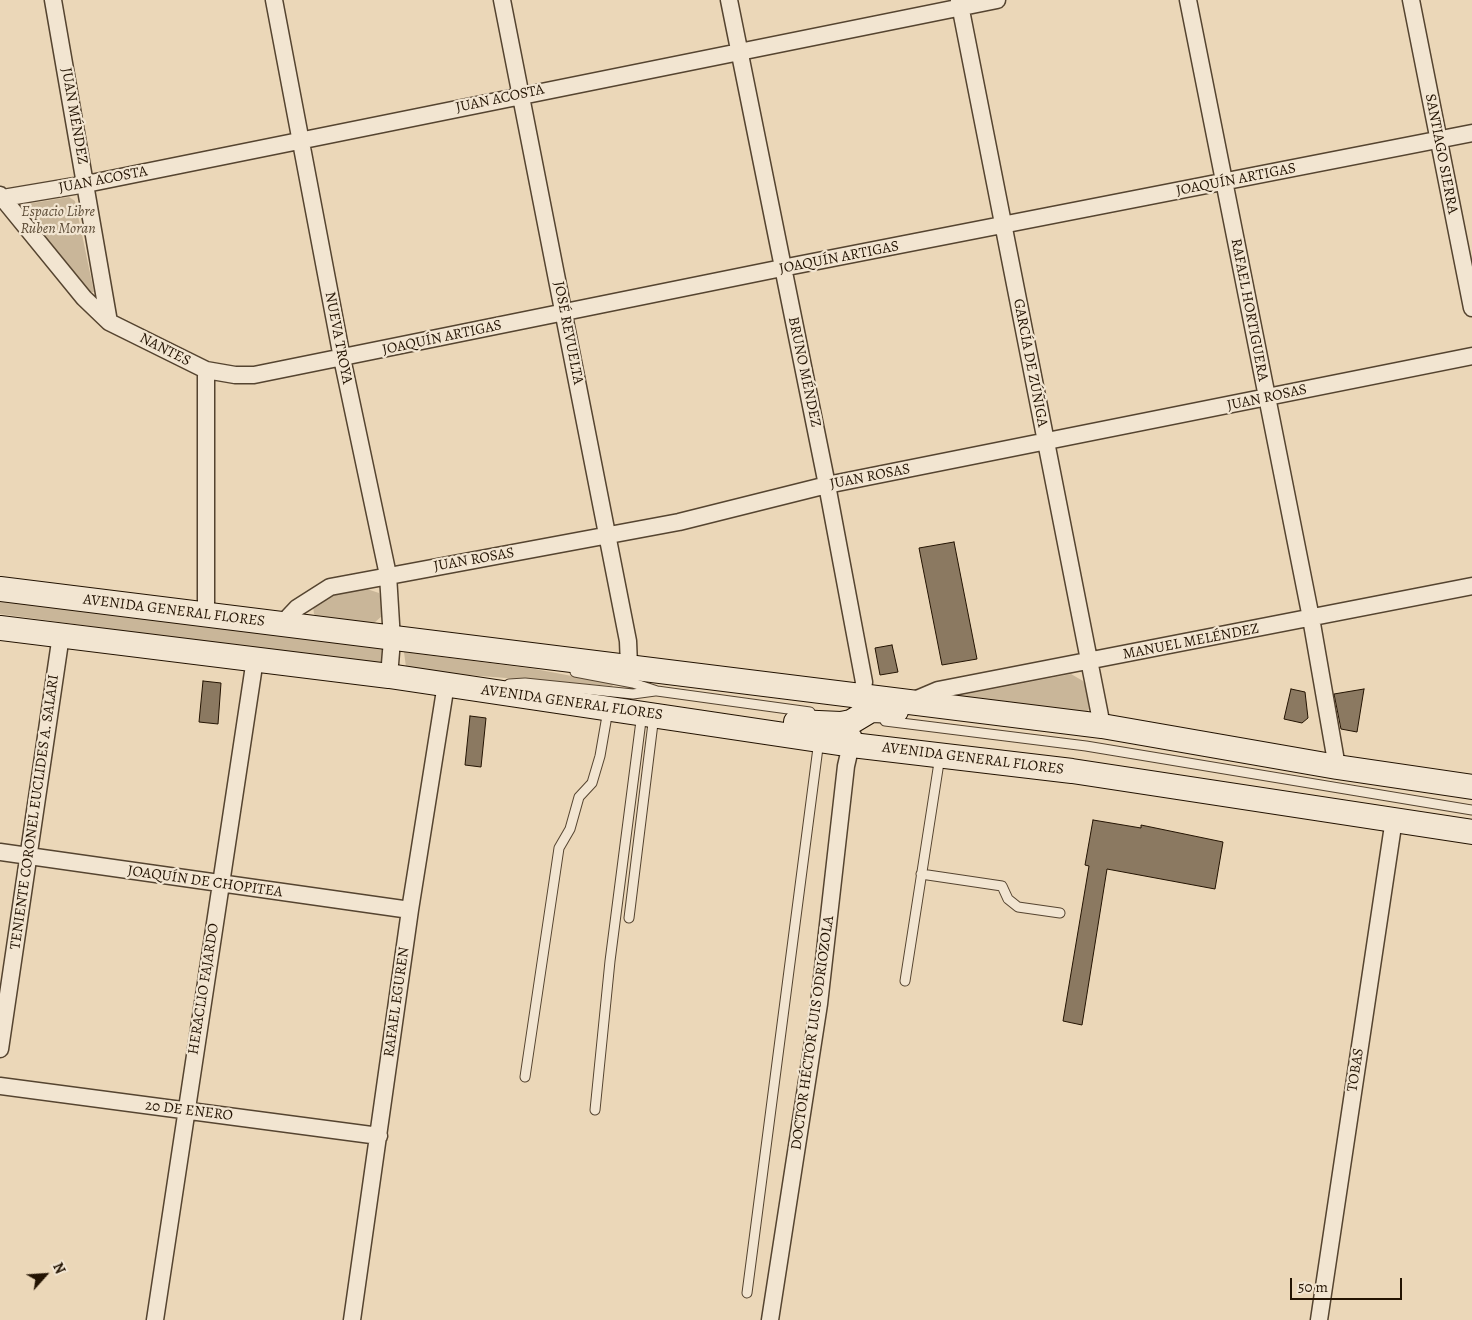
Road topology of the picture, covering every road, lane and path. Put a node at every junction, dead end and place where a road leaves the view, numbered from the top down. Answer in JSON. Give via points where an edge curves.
{"nodes":[{"id":1,"x":53,"y":0,"type":"edge"},
{"id":2,"x":274,"y":0,"type":"edge"},
{"id":3,"x":502,"y":0,"type":"edge"},
{"id":4,"x":729,"y":0,"type":"edge"},
{"id":5,"x":997,"y":0,"type":"edge"},
{"id":6,"x":1188,"y":0,"type":"edge"},
{"id":7,"x":1411,"y":0,"type":"edge"},
{"id":8,"x":960,"y":4,"type":"edge"},
{"id":9,"x":738,"y":51,"type":"junction"},
{"id":10,"x":520,"y":95,"type":"junction"},
{"id":11,"x":1472,"y":133,"type":"edge"},
{"id":12,"x":1438,"y":140,"type":"junction"},
{"id":13,"x":299,"y":141,"type":"junction"},
{"id":14,"x":1223,"y":183,"type":"junction"},
{"id":15,"x":86,"y":184,"type":"junction"},
{"id":16,"x":1,"y":196,"type":"edge"},
{"id":17,"x":1003,"y":226,"type":"junction"},
{"id":18,"x":782,"y":268,"type":"junction"},
{"id":19,"x":1472,"y":308,"type":"edge"},
{"id":20,"x":564,"y":312,"type":"junction"},
{"id":21,"x":109,"y":322,"type":"junction"},
{"id":22,"x":1472,"y":356,"type":"edge"},
{"id":23,"x":342,"y":358,"type":"junction"},
{"id":24,"x":206,"y":370,"type":"junction"},
{"id":25,"x":1267,"y":398,"type":"junction"},
{"id":26,"x":1045,"y":442,"type":"junction"},
{"id":27,"x":827,"y":485,"type":"junction"},
{"id":28,"x":606,"y":536,"type":"junction"},
{"id":29,"x":388,"y":575,"type":"junction"},
{"id":30,"x":1472,"y":586,"type":"edge"},
{"id":31,"x":0,"y":589,"type":"edge"},
{"id":32,"x":206,"y":615,"type":"junction"},
{"id":33,"x":1311,"y":618,"type":"junction"},
{"id":34,"x":281,"y":625,"type":"junction"},
{"id":35,"x":0,"y":628,"type":"edge"},
{"id":36,"x":61,"y":635,"type":"junction"},
{"id":37,"x":392,"y":640,"type":"junction"},
{"id":38,"x":526,"y":656,"type":"junction"},
{"id":39,"x":255,"y":659,"type":"junction"},
{"id":40,"x":1088,"y":662,"type":"junction"},
{"id":41,"x":629,"y":666,"type":"junction"},
{"id":42,"x":389,"y":676,"type":"junction"},
{"id":43,"x":446,"y":684,"type":"junction"},
{"id":44,"x":474,"y":688,"type":"junction"},
{"id":45,"x":657,"y":691,"type":"junction"},
{"id":46,"x":862,"y":695,"type":"junction"},
{"id":47,"x":912,"y":701,"type":"junction"},
{"id":48,"x":608,"y":707,"type":"junction"},
{"id":49,"x":957,"y":707,"type":"junction"},
{"id":50,"x":648,"y":714,"type":"junction"},
{"id":51,"x":857,"y":718,"type":"junction"},
{"id":52,"x":708,"y":722,"type":"junction"},
{"id":53,"x":1102,"y":726,"type":"junction"},
{"id":54,"x":820,"y":740,"type":"junction"},
{"id":55,"x":852,"y":745,"type":"junction"},
{"id":56,"x":940,"y":756,"type":"junction"},
{"id":57,"x":1338,"y":767,"type":"junction"},
{"id":58,"x":1472,"y":787,"type":"edge"},
{"id":59,"x":1472,"y":810,"type":"edge"},
{"id":60,"x":1394,"y":820,"type":"junction"},
{"id":61,"x":1472,"y":832,"type":"edge"},
{"id":62,"x":0,"y":852,"type":"edge"},
{"id":63,"x":28,"y":856,"type":"junction"},
{"id":64,"x":921,"y":874,"type":"junction"},
{"id":65,"x":219,"y":884,"type":"junction"},
{"id":66,"x":410,"y":910,"type":"junction"},
{"id":67,"x":1060,"y":913,"type":"dead end"},
{"id":68,"x":629,"y":918,"type":"dead end"},
{"id":69,"x":905,"y":981,"type":"dead end"},
{"id":70,"x":0,"y":1049,"type":"edge"},
{"id":71,"x":525,"y":1077,"type":"dead end"},
{"id":72,"x":0,"y":1086,"type":"edge"},
{"id":73,"x":595,"y":1110,"type":"dead end"},
{"id":74,"x":186,"y":1111,"type":"junction"},
{"id":75,"x":378,"y":1136,"type":"junction"},
{"id":76,"x":746,"y":1293,"type":"dead end"},
{"id":77,"x":155,"y":1320,"type":"edge"},
{"id":78,"x":352,"y":1320,"type":"edge"},
{"id":79,"x":770,"y":1320,"type":"edge"},
{"id":80,"x":1319,"y":1320,"type":"edge"}],
"edges":[{"from":1,"to":15,"type":"street","name":"JUAN MÉNDEZ"},
{"from":2,"to":13,"type":"street","name":"NUEVA TROYA"},
{"from":3,"to":10,"type":"street","name":"JOSÉ REVUELTA"},
{"from":4,"to":9,"type":"street","name":"BRUNO MÉNDEZ"},
{"from":5,"to":8,"type":"street","name":"JUAN ACOSTA"},
{"from":6,"to":14,"type":"street","name":"RAFAEL HORTIGUERA"},
{"from":7,"to":12,"type":"street","name":"SANTIAGO SIERRA"},
{"from":8,"to":9,"type":"street","name":"JUAN ACOSTA"},
{"from":8,"to":17,"type":"street","name":"GARCÍA DE ZÚÑIGA"},
{"from":9,"to":10,"type":"street","name":"JUAN ACOSTA"},
{"from":9,"to":18,"type":"street","name":"BRUNO MÉNDEZ"},
{"from":10,"to":13,"type":"street","name":"JUAN ACOSTA"},
{"from":10,"to":20,"type":"street","name":"JOSÉ REVUELTA"},
{"from":11,"to":12,"type":"street","name":"JOAQUÍN ARTIGAS"},
{"from":12,"to":14,"type":"street","name":"JOAQUÍN ARTIGAS"},
{"from":12,"to":19,"type":"street","name":"SANTIAGO SIERRA"},
{"from":13,"to":15,"type":"street","name":"JUAN ACOSTA"},
{"from":13,"to":23,"type":"street","name":"NUEVA TROYA"},
{"from":14,"to":17,"type":"street","name":"JOAQUÍN ARTIGAS"},
{"from":14,"to":25,"type":"street","name":"RAFAEL HORTIGUERA"},
{"from":15,"to":16,"type":"street","name":"JUAN ACOSTA"},
{"from":15,"to":21,"type":"street","name":"JUAN MÉNDEZ"},
{"from":16,"to":21,"type":"street","name":"NANTES","via":[[84,298]]},
{"from":17,"to":18,"type":"street","name":"JOAQUÍN ARTIGAS"},
{"from":17,"to":26,"type":"street","name":"GARCÍA DE ZÚÑIGA"},
{"from":18,"to":20,"type":"street","name":"JOAQUÍN ARTIGAS"},
{"from":18,"to":27,"type":"street","name":"BRUNO MÉNDEZ"},
{"from":20,"to":23,"type":"street","name":"JOAQUÍN ARTIGAS"},
{"from":20,"to":28,"type":"street","name":"JOSÉ REVUELTA"},
{"from":21,"to":24,"type":"street","name":"NANTES"},
{"from":22,"to":25,"type":"street","name":"JUAN ROSAS"},
{"from":23,"to":24,"type":"street","name":"JOAQUÍN ARTIGAS","via":[[254,375],[235,376]]},
{"from":23,"to":29,"type":"street","name":"NUEVA TROYA"},
{"from":24,"to":32,"type":"street","name":"NANTES"},
{"from":25,"to":26,"type":"street","name":"JUAN ROSAS"},
{"from":25,"to":33,"type":"street","name":"RAFAEL HORTIGUERA"},
{"from":26,"to":27,"type":"street","name":"JUAN ROSAS"},
{"from":26,"to":40,"type":"street","name":"GARCÍA DE ZÚÑIGA"},
{"from":27,"to":28,"type":"street","name":"JUAN ROSAS","via":[[678,522]]},
{"from":27,"to":46,"type":"street","name":"BRUNO MÉNDEZ","via":[[864,682]]},
{"from":28,"to":29,"type":"street","name":"JUAN ROSAS"},
{"from":28,"to":41,"type":"street","name":"JOSÉ REVUELTA","via":[[628,641]]},
{"from":29,"to":34,"type":"street","name":"JUAN ROSAS","via":[[330,586],[297,608]]},
{"from":29,"to":37,"type":"street","name":"NUEVA TROYA"},
{"from":30,"to":33,"type":"street","name":"MANUEL MELÉNDEZ"},
{"from":31,"to":32,"type":"main road","name":"AVENIDA GENERAL FLORES"},
{"from":32,"to":34,"type":"main road","name":"AVENIDA GENERAL FLORES"},
{"from":33,"to":40,"type":"street","name":"MANUEL MELÉNDEZ"},
{"from":33,"to":57,"type":"street","name":"RAFAEL HORTIGUERA"},
{"from":34,"to":37,"type":"main road","name":"AVENIDA GENERAL FLORES"},
{"from":35,"to":36,"type":"main road","name":"AVENIDA GENERAL FLORES"},
{"from":36,"to":39,"type":"main road","name":"AVENIDA GENERAL FLORES"},
{"from":36,"to":63,"type":"street","name":"TENIENTE CORONEL EUCLIDES A. SALARI"},
{"from":37,"to":38,"type":"main road","name":"AVENIDA GENERAL FLORES"},
{"from":37,"to":42,"type":"street","name":"NUEVA TROYA"},
{"from":38,"to":41,"type":"main road","name":"AVENIDA GENERAL FLORES"},
{"from":38,"to":45,"type":"lane","name":"AVENIDA GENERAL FLORES","via":[[534,664],[633,683]]},
{"from":39,"to":42,"type":"main road","name":"AVENIDA GENERAL FLORES"},
{"from":39,"to":65,"type":"street","name":"HERACLIO FAJARDO"},
{"from":40,"to":47,"type":"street","name":"MANUEL MELÉNDEZ","via":[[938,690]]},
{"from":40,"to":53,"type":"street","name":"GARCÍA DE ZÚÑIGA"},
{"from":41,"to":46,"type":"main road","name":"AVENIDA GENERAL FLORES"},
{"from":42,"to":43,"type":"main road","name":"AVENIDA GENERAL FLORES"},
{"from":43,"to":44,"type":"main road","name":"AVENIDA GENERAL FLORES"},
{"from":43,"to":66,"type":"street","name":"RAFAEL EGUREN"},
{"from":44,"to":45,"type":"lane","name":"AVENIDA GENERAL FLORES","via":[[525,683],[633,694]]},
{"from":44,"to":48,"type":"main road","name":"AVENIDA GENERAL FLORES"},
{"from":45,"to":51,"type":"lane","name":"AVENIDA GENERAL FLORES"},
{"from":46,"to":47,"type":"main road","name":"AVENIDA GENERAL FLORES"},
{"from":46,"to":51,"type":"street","name":"BRUNO MÉNDEZ"},
{"from":47,"to":49,"type":"main road","name":"AVENIDA GENERAL FLORES"},
{"from":48,"to":50,"type":"main road","name":"AVENIDA GENERAL FLORES"},
{"from":48,"to":71,"type":"lane","via":[[592,783],[579,797],[570,829],[559,848]]},
{"from":49,"to":51,"type":"main road","via":[[932,714],[871,710]]},
{"from":49,"to":53,"type":"main road","name":"AVENIDA GENERAL FLORES"},
{"from":50,"to":52,"type":"main road","name":"AVENIDA GENERAL FLORES"},
{"from":50,"to":68,"type":"lane"},
{"from":50,"to":73,"type":"lane","via":[[610,961]]},
{"from":51,"to":52,"type":"main road","via":[[841,724],[825,724],[740,715]]},
{"from":51,"to":55,"type":"street","name":"BRUNO MÉNDEZ"},
{"from":51,"to":59,"type":"lane","name":"AVENIDA GENERAL FLORES","via":[[1086,746]]},
{"from":52,"to":54,"type":"main road","name":"AVENIDA GENERAL FLORES"},
{"from":53,"to":57,"type":"main road","name":"AVENIDA GENERAL FLORES"},
{"from":54,"to":55,"type":"main road","name":"AVENIDA GENERAL FLORES"},
{"from":54,"to":76,"type":"lane"},
{"from":55,"to":56,"type":"main road","name":"AVENIDA GENERAL FLORES"},
{"from":55,"to":79,"type":"street","name":"DOCTOR HÉCTOR LUIS ODRIOZOLA","via":[[846,766],[819,1004]]},
{"from":56,"to":60,"type":"main road","name":"AVENIDA GENERAL FLORES","via":[[1082,772]]},
{"from":56,"to":64,"type":"lane"},
{"from":57,"to":58,"type":"main road","name":"AVENIDA GENERAL FLORES"},
{"from":60,"to":61,"type":"main road","name":"AVENIDA GENERAL FLORES"},
{"from":60,"to":80,"type":"street","name":"TOBAS"},
{"from":62,"to":63,"type":"street","name":"JOAQUÍN DE CHOPITEA"},
{"from":63,"to":65,"type":"street","name":"JOAQUÍN DE CHOPITEA"},
{"from":63,"to":70,"type":"street","name":"TENIENTE CORONEL EUCLIDES A. SALARI"},
{"from":64,"to":67,"type":"lane","via":[[1002,886],[1018,907]]},
{"from":64,"to":69,"type":"lane"},
{"from":65,"to":66,"type":"street","name":"JOAQUÍN DE CHOPITEA"},
{"from":65,"to":74,"type":"street","name":"HERACLIO FAJARDO"},
{"from":66,"to":75,"type":"street","name":"RAFAEL EGUREN"},
{"from":72,"to":74,"type":"street","name":"20 DE ENERO"},
{"from":74,"to":75,"type":"street","name":"20 DE ENERO"},
{"from":74,"to":77,"type":"street","name":"HERACLIO FAJARDO"},
{"from":75,"to":78,"type":"street","name":"RAFAEL EGUREN"}]}
